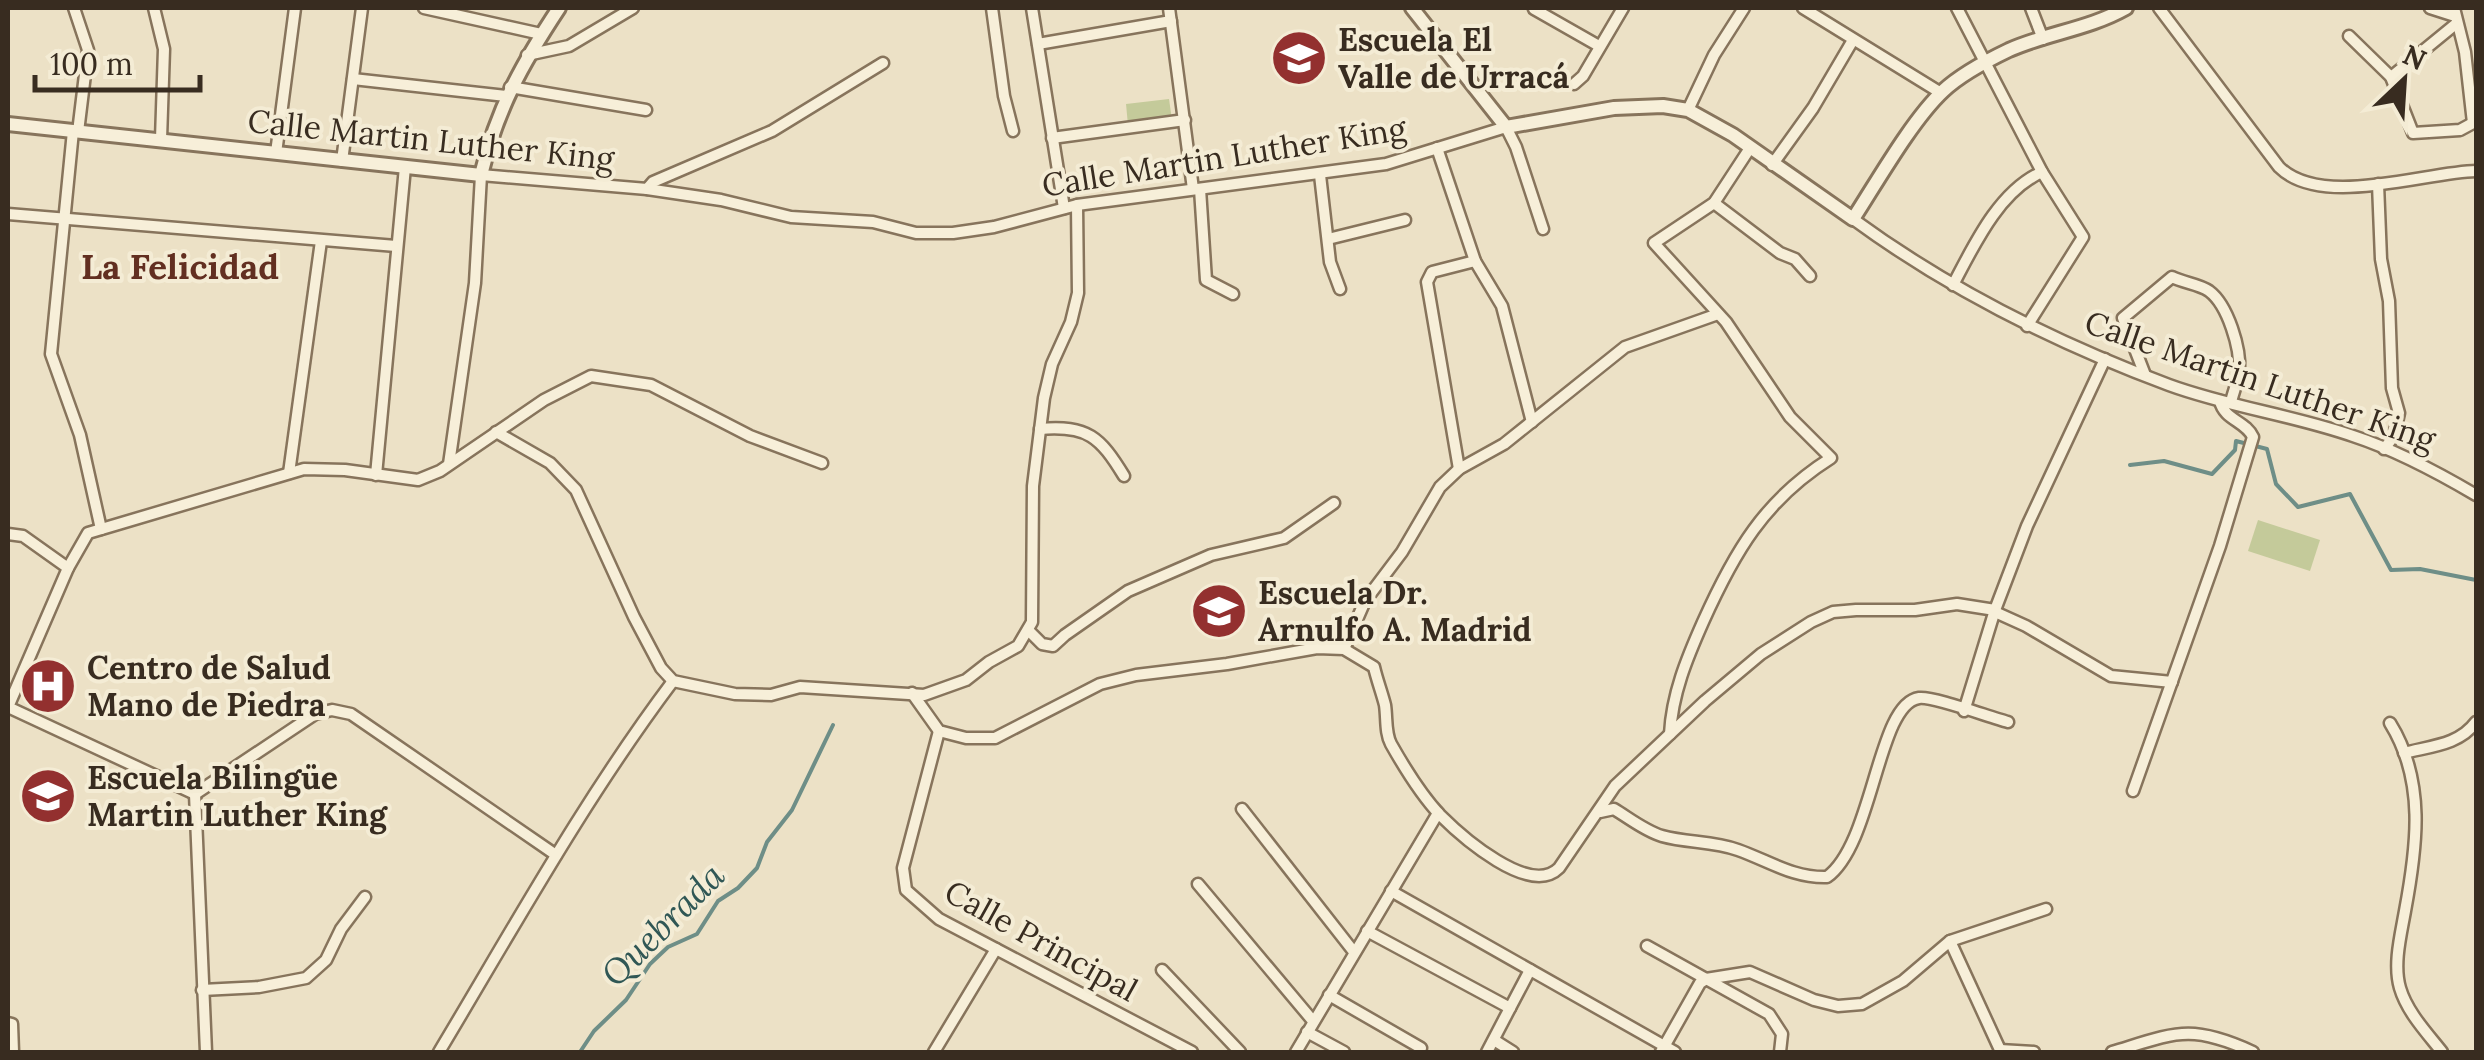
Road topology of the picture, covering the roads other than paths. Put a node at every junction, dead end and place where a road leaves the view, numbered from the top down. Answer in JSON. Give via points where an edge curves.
{"nodes":[{"id":1,"x":74,"y":8,"type":"edge"},
{"id":2,"x":154,"y":8,"type":"edge"},
{"id":3,"x":295,"y":8,"type":"edge"},
{"id":4,"x":362,"y":8,"type":"edge"},
{"id":5,"x":424,"y":8,"type":"edge"},
{"id":6,"x":558,"y":8,"type":"edge"},
{"id":7,"x":633,"y":8,"type":"edge"},
{"id":8,"x":992,"y":8,"type":"edge"},
{"id":9,"x":1032,"y":8,"type":"edge"},
{"id":10,"x":1169,"y":8,"type":"edge"},
{"id":11,"x":1412,"y":8,"type":"edge"},
{"id":12,"x":1534,"y":8,"type":"edge"},
{"id":13,"x":1622,"y":8,"type":"edge"},
{"id":14,"x":1744,"y":8,"type":"edge"},
{"id":15,"x":1803,"y":8,"type":"edge"},
{"id":16,"x":1957,"y":8,"type":"edge"},
{"id":17,"x":2031,"y":8,"type":"edge"},
{"id":18,"x":2160,"y":8,"type":"edge"},
{"id":19,"x":2430,"y":8,"type":"edge"},
{"id":20,"x":2121,"y":9,"type":"edge"},
{"id":21,"x":2455,"y":16,"type":"edge"},
{"id":22,"x":1171,"y":21,"type":"junction"},
{"id":23,"x":541,"y":34,"type":"junction"},
{"id":24,"x":2348,"y":36,"type":"dead end"},
{"id":25,"x":1852,"y":40,"type":"junction"},
{"id":26,"x":2043,"y":40,"type":"junction"},
{"id":27,"x":1038,"y":44,"type":"junction"},
{"id":28,"x":1599,"y":46,"type":"junction"},
{"id":29,"x":526,"y":56,"type":"junction"},
{"id":30,"x":883,"y":63,"type":"dead end"},
{"id":31,"x":1986,"y":63,"type":"junction"},
{"id":32,"x":2391,"y":77,"type":"junction"},
{"id":33,"x":353,"y":79,"type":"junction"},
{"id":34,"x":1574,"y":84,"type":"dead end"},
{"id":35,"x":508,"y":91,"type":"junction"},
{"id":36,"x":1940,"y":93,"type":"junction"},
{"id":37,"x":646,"y":110,"type":"dead end"},
{"id":38,"x":1688,"y":110,"type":"junction"},
{"id":39,"x":1185,"y":120,"type":"junction"},
{"id":40,"x":2475,"y":123,"type":"edge"},
{"id":41,"x":8,"y":124,"type":"edge"},
{"id":42,"x":1506,"y":127,"type":"junction"},
{"id":43,"x":1014,"y":131,"type":"dead end"},
{"id":44,"x":75,"y":132,"type":"junction"},
{"id":45,"x":1052,"y":138,"type":"junction"},
{"id":46,"x":162,"y":139,"type":"junction"},
{"id":47,"x":1436,"y":148,"type":"junction"},
{"id":48,"x":1750,"y":148,"type":"junction"},
{"id":49,"x":276,"y":153,"type":"junction"},
{"id":50,"x":342,"y":161,"type":"junction"},
{"id":51,"x":1772,"y":165,"type":"junction"},
{"id":52,"x":404,"y":167,"type":"junction"},
{"id":53,"x":2042,"y":172,"type":"junction"},
{"id":54,"x":2476,"y":172,"type":"edge"},
{"id":55,"x":482,"y":175,"type":"junction"},
{"id":56,"x":1320,"y":175,"type":"junction"},
{"id":57,"x":2378,"y":184,"type":"junction"},
{"id":58,"x":647,"y":189,"type":"junction"},
{"id":59,"x":1196,"y":189,"type":"junction"},
{"id":60,"x":1714,"y":203,"type":"junction"},
{"id":61,"x":1077,"y":206,"type":"junction"},
{"id":62,"x":1064,"y":208,"type":"junction"},
{"id":63,"x":8,"y":214,"type":"edge"},
{"id":64,"x":63,"y":218,"type":"junction"},
{"id":65,"x":1853,"y":219,"type":"junction"},
{"id":66,"x":1406,"y":220,"type":"dead end"},
{"id":67,"x":1543,"y":228,"type":"dead end"},
{"id":68,"x":1328,"y":239,"type":"junction"},
{"id":69,"x":321,"y":241,"type":"junction"},
{"id":70,"x":396,"y":246,"type":"junction"},
{"id":71,"x":1474,"y":261,"type":"junction"},
{"id":72,"x":1810,"y":276,"type":"dead end"},
{"id":73,"x":1953,"y":285,"type":"junction"},
{"id":74,"x":1340,"y":289,"type":"dead end"},
{"id":75,"x":1232,"y":294,"type":"dead end"},
{"id":76,"x":1718,"y":314,"type":"junction"},
{"id":77,"x":2027,"y":326,"type":"junction"},
{"id":78,"x":2106,"y":358,"type":"junction"},
{"id":79,"x":2144,"y":375,"type":"junction"},
{"id":80,"x":2226,"y":402,"type":"junction"},
{"id":81,"x":1532,"y":422,"type":"junction"},
{"id":82,"x":1040,"y":429,"type":"junction"},
{"id":83,"x":496,"y":432,"type":"junction"},
{"id":84,"x":2384,"y":449,"type":"junction"},
{"id":85,"x":822,"y":463,"type":"dead end"},
{"id":86,"x":449,"y":464,"type":"junction"},
{"id":87,"x":1459,"y":469,"type":"junction"},
{"id":88,"x":289,"y":473,"type":"junction"},
{"id":89,"x":376,"y":475,"type":"junction"},
{"id":90,"x":1124,"y":476,"type":"dead end"},
{"id":91,"x":2476,"y":496,"type":"edge"},
{"id":92,"x":1334,"y":503,"type":"dead end"},
{"id":93,"x":101,"y":529,"type":"junction"},
{"id":94,"x":8,"y":534,"type":"edge"},
{"id":95,"x":68,"y":568,"type":"junction"},
{"id":96,"x":1995,"y":611,"type":"junction"},
{"id":97,"x":1028,"y":630,"type":"junction"},
{"id":98,"x":1344,"y":649,"type":"junction"},
{"id":99,"x":673,"y":681,"type":"junction"},
{"id":100,"x":2172,"y":682,"type":"junction"},
{"id":101,"x":912,"y":693,"type":"junction"},
{"id":102,"x":8,"y":707,"type":"edge"},
{"id":103,"x":1964,"y":711,"type":"junction"},
{"id":104,"x":2008,"y":722,"type":"dead end"},
{"id":105,"x":2476,"y":722,"type":"edge"},
{"id":106,"x":2390,"y":723,"type":"dead end"},
{"id":107,"x":938,"y":731,"type":"junction"},
{"id":108,"x":1670,"y":735,"type":"junction"},
{"id":109,"x":2404,"y":752,"type":"junction"},
{"id":110,"x":2133,"y":791,"type":"dead end"},
{"id":111,"x":195,"y":794,"type":"junction"},
{"id":112,"x":1242,"y":809,"type":"dead end"},
{"id":113,"x":1438,"y":813,"type":"junction"},
{"id":114,"x":1596,"y":814,"type":"junction"},
{"id":115,"x":556,"y":856,"type":"junction"},
{"id":116,"x":1198,"y":884,"type":"dead end"},
{"id":117,"x":1391,"y":891,"type":"junction"},
{"id":118,"x":364,"y":897,"type":"dead end"},
{"id":119,"x":2046,"y":909,"type":"dead end"},
{"id":120,"x":1368,"y":931,"type":"junction"},
{"id":121,"x":1950,"y":941,"type":"junction"},
{"id":122,"x":1647,"y":946,"type":"dead end"},
{"id":123,"x":996,"y":949,"type":"junction"},
{"id":124,"x":1354,"y":952,"type":"junction"},
{"id":125,"x":1162,"y":970,"type":"dead end"},
{"id":126,"x":1530,"y":970,"type":"junction"},
{"id":127,"x":1706,"y":979,"type":"junction"},
{"id":128,"x":202,"y":990,"type":"junction"},
{"id":129,"x":1329,"y":995,"type":"junction"},
{"id":130,"x":1510,"y":1008,"type":"junction"},
{"id":131,"x":8,"y":1023,"type":"edge"},
{"id":132,"x":1310,"y":1027,"type":"junction"},
{"id":133,"x":1494,"y":1040,"type":"junction"},
{"id":134,"x":1421,"y":1048,"type":"dead end"},
{"id":135,"x":1666,"y":1050,"type":"edge"},
{"id":136,"x":2000,"y":1051,"type":"edge"},
{"id":137,"x":13,"y":1052,"type":"edge"},
{"id":138,"x":206,"y":1052,"type":"edge"},
{"id":139,"x":439,"y":1052,"type":"edge"},
{"id":140,"x":934,"y":1052,"type":"edge"},
{"id":141,"x":1192,"y":1052,"type":"edge"},
{"id":142,"x":1240,"y":1052,"type":"edge"},
{"id":143,"x":1296,"y":1052,"type":"edge"},
{"id":144,"x":1344,"y":1052,"type":"edge"},
{"id":145,"x":1487,"y":1052,"type":"edge"},
{"id":146,"x":1513,"y":1052,"type":"edge"},
{"id":147,"x":1780,"y":1052,"type":"edge"},
{"id":148,"x":2034,"y":1052,"type":"edge"},
{"id":149,"x":2112,"y":1052,"type":"edge"},
{"id":150,"x":2253,"y":1052,"type":"edge"},
{"id":151,"x":2442,"y":1052,"type":"edge"}],
"edges":[{"from":1,"to":44,"type":"street","via":[[88,50]]},
{"from":2,"to":46,"type":"street","via":[[164,49]]},
{"from":3,"to":49,"type":"street"},
{"from":4,"to":33,"type":"street"},
{"from":5,"to":23,"type":"street"},
{"from":6,"to":23,"type":"street"},
{"from":7,"to":29,"type":"street","via":[[570,46]]},
{"from":8,"to":43,"type":"street"},
{"from":9,"to":27,"type":"street"},
{"from":10,"to":22,"type":"street"},
{"from":11,"to":42,"type":"street"},
{"from":12,"to":28,"type":"street"},
{"from":13,"to":28,"type":"street"},
{"from":14,"to":38,"type":"street"},
{"from":15,"to":25,"type":"street"},
{"from":16,"to":31,"type":"street"},
{"from":17,"to":26,"type":"street"},
{"from":18,"to":57,"type":"street","via":[[2284,172],[2334,187]]},
{"from":19,"to":21,"type":"street"},
{"from":20,"to":26,"type":"street"},
{"from":21,"to":32,"type":"street"},
{"from":21,"to":40,"type":"street"},
{"from":22,"to":27,"type":"street"},
{"from":22,"to":39,"type":"street"},
{"from":23,"to":29,"type":"street"},
{"from":24,"to":32,"type":"street"},
{"from":25,"to":36,"type":"street"},
{"from":25,"to":51,"type":"street"},
{"from":26,"to":31,"type":"street"},
{"from":27,"to":45,"type":"street"},
{"from":28,"to":34,"type":"street"},
{"from":29,"to":35,"type":"street"},
{"from":30,"to":58,"type":"street","via":[[772,131]]},
{"from":31,"to":36,"type":"street"},
{"from":31,"to":53,"type":"street"},
{"from":32,"to":40,"type":"street","via":[[2414,133]]},
{"from":33,"to":35,"type":"street"},
{"from":33,"to":50,"type":"street"},
{"from":35,"to":37,"type":"street"},
{"from":35,"to":55,"type":"street"},
{"from":36,"to":65,"type":"street"},
{"from":38,"to":42,"type":"street","name":"Calle Martin Luther King","via":[[1614,108]]},
{"from":38,"to":48,"type":"street","name":"Calle Martin Luther King"},
{"from":39,"to":45,"type":"street"},
{"from":39,"to":59,"type":"street"},
{"from":41,"to":44,"type":"street","name":"Calle Martin Luther King"},
{"from":42,"to":47,"type":"street","name":"Calle Martin Luther King"},
{"from":42,"to":67,"type":"street"},
{"from":44,"to":46,"type":"street","name":"Calle Martin Luther King"},
{"from":44,"to":64,"type":"street"},
{"from":45,"to":62,"type":"street"},
{"from":46,"to":49,"type":"street","name":"Calle Martin Luther King"},
{"from":47,"to":56,"type":"street","name":"Calle Martin Luther King"},
{"from":47,"to":71,"type":"street"},
{"from":48,"to":51,"type":"street","name":"Calle Martin Luther King"},
{"from":48,"to":60,"type":"street"},
{"from":49,"to":50,"type":"street","name":"Calle Martin Luther King"},
{"from":50,"to":52,"type":"street","name":"Calle Martin Luther King"},
{"from":51,"to":65,"type":"street","name":"Calle Martin Luther King"},
{"from":52,"to":55,"type":"street","name":"Calle Martin Luther King"},
{"from":52,"to":70,"type":"street"},
{"from":53,"to":73,"type":"street","via":[[2010,194]]},
{"from":53,"to":77,"type":"street","via":[[2083,236]]},
{"from":54,"to":57,"type":"street"},
{"from":55,"to":58,"type":"street","name":"Calle Martin Luther King"},
{"from":55,"to":86,"type":"street","via":[[475,283]]},
{"from":56,"to":59,"type":"street","name":"Calle Martin Luther King"},
{"from":56,"to":68,"type":"street"},
{"from":57,"to":84,"type":"street","via":[[2399,413]]},
{"from":58,"to":62,"type":"street","name":"Calle Martin Luther King","via":[[916,233],[994,228]]},
{"from":59,"to":61,"type":"street","name":"Calle Martin Luther King"},
{"from":59,"to":75,"type":"street","via":[[1206,280]]},
{"from":60,"to":72,"type":"street"},
{"from":60,"to":76,"type":"street","via":[[1654,243]]},
{"from":61,"to":62,"type":"street","name":"Calle Martin Luther King"},
{"from":61,"to":82,"type":"street","via":[[1078,292],[1052,364]]},
{"from":63,"to":64,"type":"street"},
{"from":64,"to":69,"type":"street"},
{"from":64,"to":93,"type":"street","via":[[51,354],[80,435]]},
{"from":65,"to":73,"type":"street","name":"Calle Martin Luther King"},
{"from":66,"to":68,"type":"street"},
{"from":68,"to":74,"type":"street"},
{"from":69,"to":70,"type":"street"},
{"from":69,"to":88,"type":"street"},
{"from":70,"to":89,"type":"street"},
{"from":71,"to":81,"type":"street","via":[[1502,306]]},
{"from":71,"to":87,"type":"street","via":[[1432,272],[1427,282]]},
{"from":73,"to":77,"type":"street","name":"Calle Martin Luther King"},
{"from":76,"to":81,"type":"street","via":[[1626,347]]},
{"from":76,"to":108,"type":"street","via":[[1790,417],[1831,458],[1772,508],[1737,551],[1682,675]]},
{"from":77,"to":78,"type":"street","name":"Calle Martin Luther King"},
{"from":78,"to":79,"type":"street","name":"Calle Martin Luther King"},
{"from":78,"to":96,"type":"street"},
{"from":79,"to":80,"type":"street","name":"Calle Martin Luther King"},
{"from":79,"to":80,"type":"street","via":[[2123,318],[2172,276],[2214,296],[2234,332],[2239,372]]},
{"from":80,"to":84,"type":"street","name":"Calle Martin Luther King"},
{"from":80,"to":100,"type":"street","via":[[2223,410],[2254,437]]},
{"from":81,"to":87,"type":"street"},
{"from":82,"to":90,"type":"street","via":[[1083,430]]},
{"from":82,"to":97,"type":"street"},
{"from":83,"to":85,"type":"street","via":[[591,376],[612,377],[651,385],[750,436]]},
{"from":83,"to":86,"type":"street"},
{"from":83,"to":99,"type":"street","via":[[550,464],[576,490],[634,617]]},
{"from":84,"to":91,"type":"street","name":"Calle Martin Luther King"},
{"from":86,"to":89,"type":"street","via":[[418,480]]},
{"from":87,"to":98,"type":"street","via":[[1440,486],[1365,601]]},
{"from":88,"to":89,"type":"street"},
{"from":88,"to":93,"type":"street"},
{"from":92,"to":97,"type":"street","via":[[1284,538],[1211,555],[1128,591],[1054,646]]},
{"from":93,"to":95,"type":"street","via":[[88,533]]},
{"from":94,"to":95,"type":"street","via":[[23,536]]},
{"from":95,"to":102,"type":"street"},
{"from":96,"to":100,"type":"street","via":[[2111,676]]},
{"from":96,"to":103,"type":"street"},
{"from":96,"to":108,"type":"street","via":[[1957,604],[1833,612],[1761,654]]},
{"from":97,"to":101,"type":"street","via":[[1018,646],[966,680]]},
{"from":98,"to":107,"type":"street","via":[[1100,684],[995,738]]},
{"from":98,"to":113,"type":"street","via":[[1374,667],[1389,740]]},
{"from":99,"to":101,"type":"street","via":[[771,696],[800,687]]},
{"from":99,"to":115,"type":"street"},
{"from":100,"to":110,"type":"street"},
{"from":101,"to":107,"type":"street"},
{"from":102,"to":111,"type":"street"},
{"from":103,"to":104,"type":"street"},
{"from":103,"to":114,"type":"street","via":[[1932,698],[1914,698],[1901,710],[1860,828],[1827,877],[1782,870],[1735,848],[1656,834],[1614,809]]},
{"from":105,"to":109,"type":"street","via":[[2452,742]]},
{"from":106,"to":109,"type":"street"},
{"from":107,"to":123,"type":"street","name":"Calle Principal","via":[[902,868],[906,890],[939,918]]},
{"from":108,"to":114,"type":"street","via":[[1615,786]]},
{"from":109,"to":151,"type":"street","via":[[2418,814],[2399,984]]},
{"from":111,"to":115,"type":"street","via":[[314,714],[342,711]]},
{"from":111,"to":128,"type":"street"},
{"from":112,"to":124,"type":"street"},
{"from":113,"to":114,"type":"street","via":[[1474,845],[1539,878],[1559,868]]},
{"from":113,"to":117,"type":"street"},
{"from":115,"to":139,"type":"street"},
{"from":116,"to":132,"type":"street"},
{"from":117,"to":120,"type":"street"},
{"from":117,"to":126,"type":"street"},
{"from":118,"to":128,"type":"street","via":[[326,960],[306,978]]},
{"from":119,"to":121,"type":"street"},
{"from":120,"to":124,"type":"street"},
{"from":120,"to":130,"type":"street"},
{"from":121,"to":127,"type":"street","via":[[1904,981],[1862,1004],[1814,1000],[1750,972]]},
{"from":121,"to":136,"type":"street"},
{"from":122,"to":127,"type":"street"},
{"from":123,"to":140,"type":"street"},
{"from":123,"to":141,"type":"street","name":"Calle Principal"},
{"from":124,"to":129,"type":"street"},
{"from":125,"to":142,"type":"street"},
{"from":126,"to":130,"type":"street"},
{"from":126,"to":135,"type":"street"},
{"from":127,"to":135,"type":"street"},
{"from":127,"to":147,"type":"street","via":[[1769,1014],[1782,1034]]},
{"from":128,"to":138,"type":"street"},
{"from":129,"to":132,"type":"street"},
{"from":129,"to":134,"type":"street"},
{"from":130,"to":133,"type":"street"},
{"from":131,"to":137,"type":"street"},
{"from":132,"to":143,"type":"street"},
{"from":132,"to":144,"type":"street"},
{"from":133,"to":145,"type":"street"},
{"from":133,"to":146,"type":"street"},
{"from":136,"to":148,"type":"street"},
{"from":149,"to":150,"type":"street","via":[[2188,1032]]}]}
